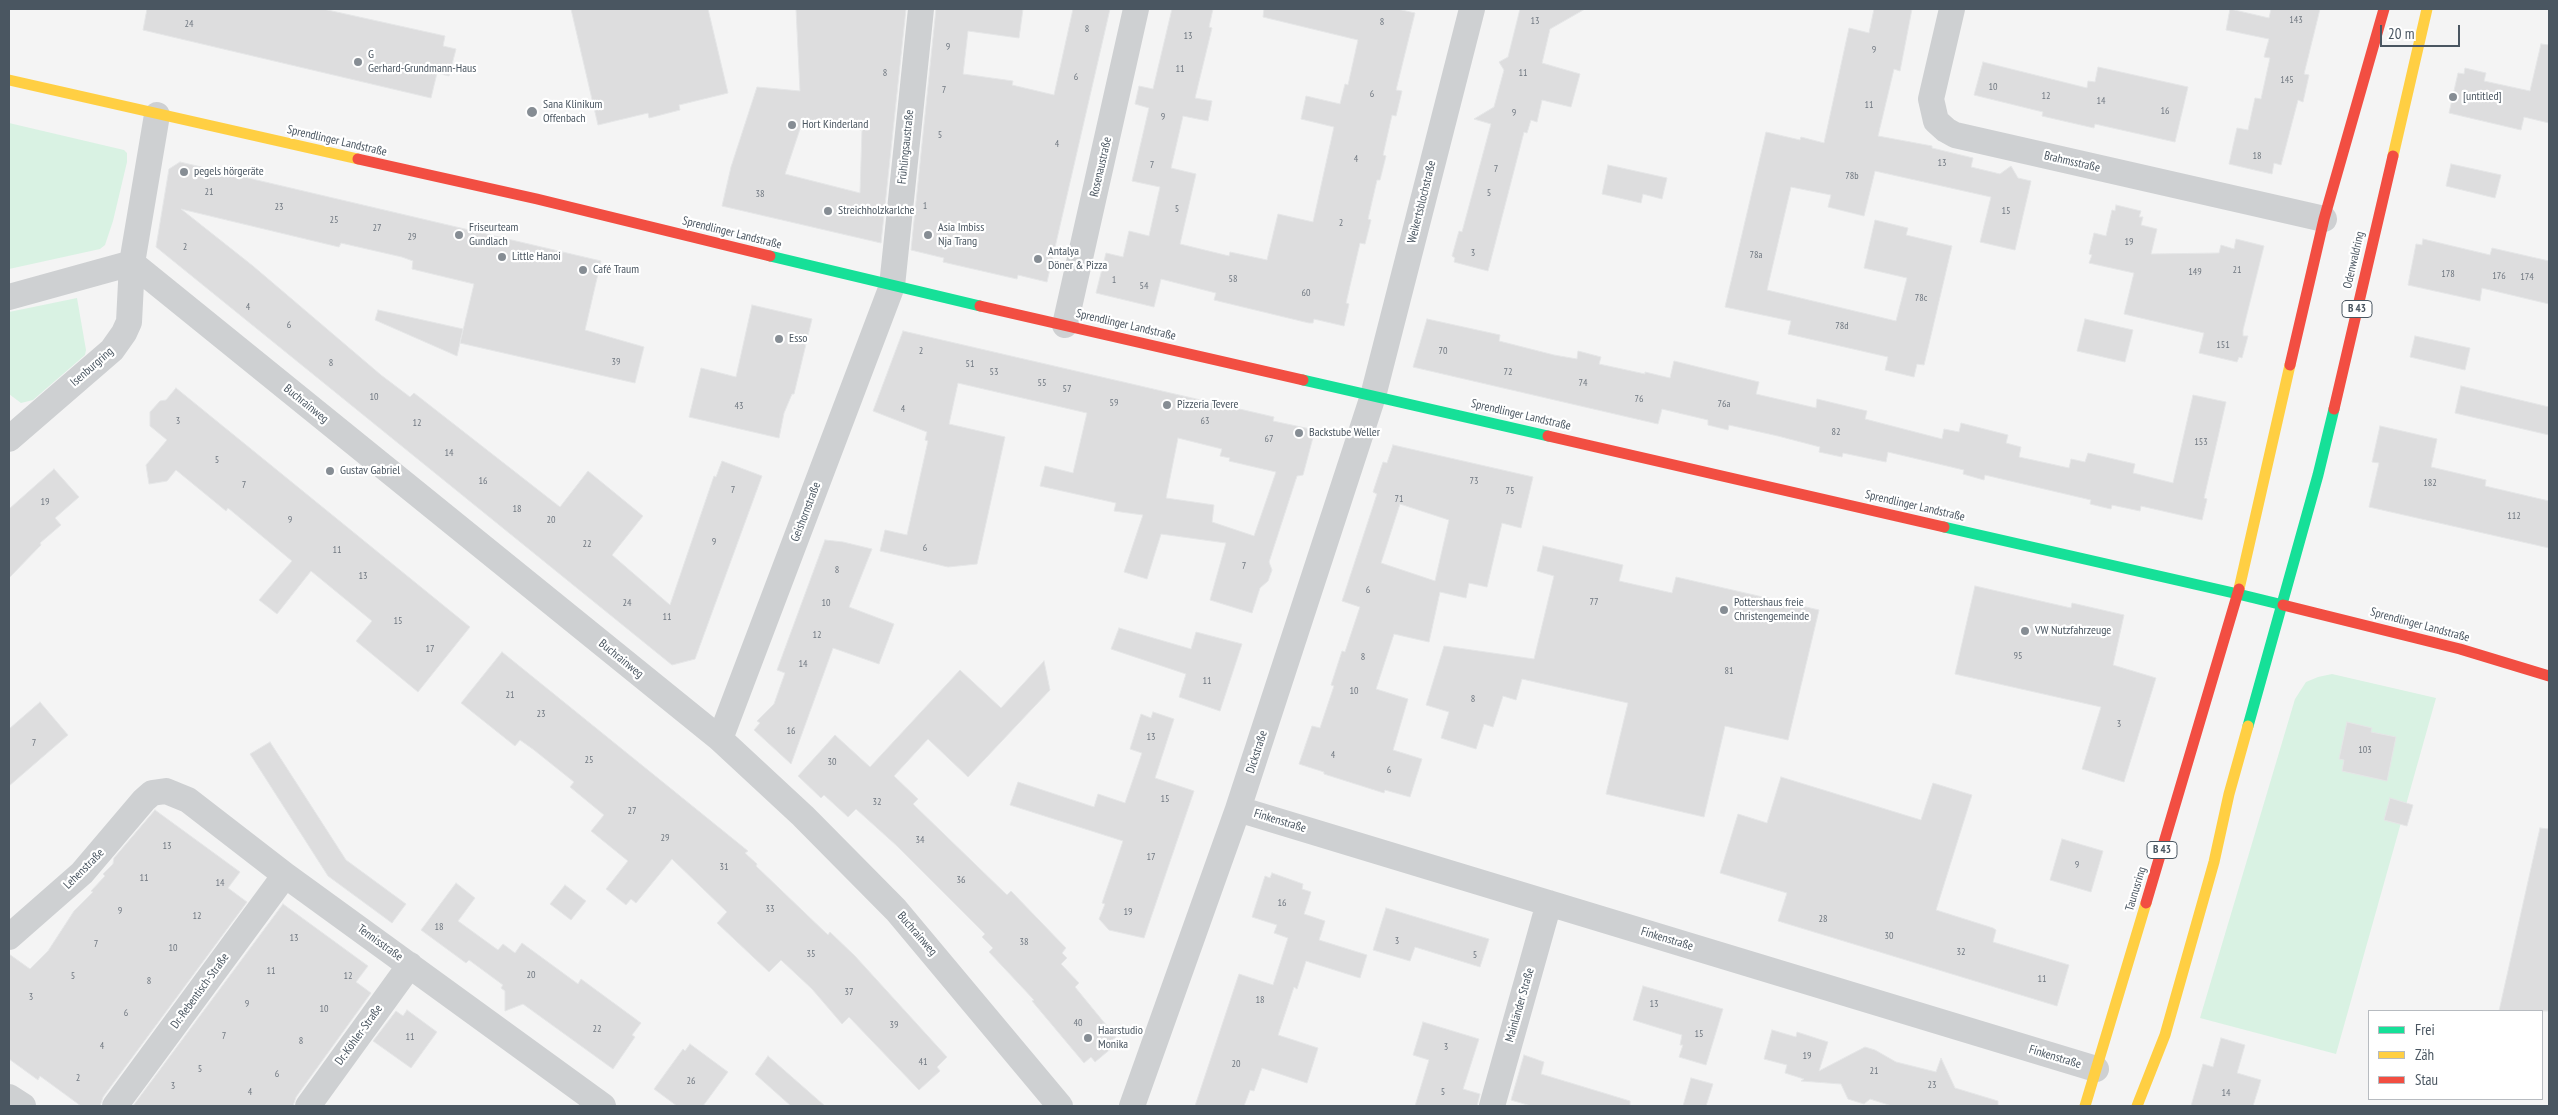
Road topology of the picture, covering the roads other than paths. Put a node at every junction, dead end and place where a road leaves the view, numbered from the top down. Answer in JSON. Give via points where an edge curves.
{"nodes":[{"id":1,"x":921,"y":9,"type":"edge"},
{"id":2,"x":1136,"y":9,"type":"edge"},
{"id":3,"x":1472,"y":9,"type":"edge"},
{"id":4,"x":1952,"y":9,"type":"edge"},
{"id":5,"x":2384,"y":9,"type":"edge"},
{"id":6,"x":2427,"y":9,"type":"edge"},
{"id":7,"x":9,"y":80,"type":"edge"},
{"id":8,"x":157,"y":115,"type":"junction"},
{"id":9,"x":2324,"y":219,"type":"junction"},
{"id":10,"x":132,"y":263,"type":"junction"},
{"id":11,"x":892,"y":286,"type":"junction"},
{"id":12,"x":9,"y":296,"type":"edge"},
{"id":13,"x":1065,"y":325,"type":"junction"},
{"id":14,"x":1373,"y":396,"type":"junction"},
{"id":15,"x":14,"y":425,"type":"edge"},
{"id":16,"x":2238,"y":594,"type":"junction"},
{"id":17,"x":2283,"y":605,"type":"junction"},
{"id":18,"x":2549,"y":676,"type":"edge"},
{"id":19,"x":720,"y":739,"type":"junction"},
{"id":20,"x":152,"y":793,"type":"joint"},
{"id":21,"x":1238,"y":809,"type":"junction"},
{"id":22,"x":285,"y":875,"type":"junction"},
{"id":23,"x":1549,"y":903,"type":"junction"},
{"id":24,"x":9,"y":937,"type":"edge"},
{"id":25,"x":410,"y":965,"type":"junction"},
{"id":26,"x":2096,"y":1069,"type":"junction"},
{"id":27,"x":9,"y":1097,"type":"edge"},
{"id":28,"x":23,"y":1106,"type":"edge"},
{"id":29,"x":115,"y":1106,"type":"edge"},
{"id":30,"x":308,"y":1106,"type":"edge"},
{"id":31,"x":603,"y":1106,"type":"edge"},
{"id":32,"x":1060,"y":1106,"type":"edge"},
{"id":33,"x":1132,"y":1106,"type":"edge"},
{"id":34,"x":1492,"y":1106,"type":"edge"},
{"id":35,"x":2085,"y":1106,"type":"edge"},
{"id":36,"x":2137,"y":1106,"type":"edge"}],
"edges":[{"from":1,"to":11,"type":"street","name":"Frühlingsaustraße"},
{"from":2,"to":13,"type":"street","name":"Rosenaustraße"},
{"from":3,"to":14,"type":"street","name":"Weikertsblochstraße"},
{"from":4,"to":9,"type":"street","name":"Brahmsstraße","via":[[1931,99],[1936,121],[1946,130]]},
{"from":5,"to":9,"type":"main road","number":"B 43"},
{"from":6,"to":17,"type":"main road","name":"Odenwaldring","number":"B 43","via":[[2318,475]]},
{"from":7,"to":8,"type":"main road","name":"Sprendlinger Landstraße"},
{"from":8,"to":10,"type":"street","name":"Isenburgring"},
{"from":8,"to":11,"type":"main road","name":"Sprendlinger Landstraße","via":[[537,199]]},
{"from":9,"to":16,"type":"main road","number":"B 43"},
{"from":10,"to":12,"type":"street"},
{"from":10,"to":15,"type":"street","name":"Isenburgring","via":[[128,322],[120,341]]},
{"from":10,"to":19,"type":"street","name":"Buchrainweg"},
{"from":11,"to":13,"type":"main road","name":"Sprendlinger Landstraße"},
{"from":11,"to":19,"type":"street","name":"Geishornstraße"},
{"from":13,"to":14,"type":"main road","name":"Sprendlinger Landstraße"},
{"from":14,"to":16,"type":"main road","name":"Sprendlinger Landstraße"},
{"from":14,"to":21,"type":"street","name":"Dickstraße"},
{"from":16,"to":17,"type":"main road","name":"Sprendlinger Landstraße"},
{"from":16,"to":26,"type":"main road","name":"Taunusring","number":"B 43"},
{"from":17,"to":18,"type":"main road","name":"Sprendlinger Landstraße","via":[[2460,649]]},
{"from":17,"to":36,"type":"main road","number":"B 43","via":[[2165,1035]]},
{"from":19,"to":32,"type":"street","name":"Buchrainweg","via":[[803,816],[896,910]]},
{"from":20,"to":22,"type":"street","name":"Tennisstraße","via":[[166,791],[188,800]]},
{"from":20,"to":24,"type":"street","name":"Lehenstraße","via":[[82,874]]},
{"from":21,"to":23,"type":"street","name":"Finkenstraße"},
{"from":21,"to":33,"type":"street","name":"Dickstraße"},
{"from":22,"to":25,"type":"street","name":"Tennisstraße"},
{"from":22,"to":29,"type":"street","name":"Dr.-Rebentisch-Straße"},
{"from":23,"to":26,"type":"street","name":"Finkenstraße"},
{"from":23,"to":34,"type":"street","name":"Mainländer Straße"},
{"from":25,"to":30,"type":"street","name":"Dr.-Köhler-Straße"},
{"from":25,"to":31,"type":"street","name":"Tennisstraße"},
{"from":26,"to":35,"type":"main road","name":"Taunusring","number":"B 43"},
{"from":27,"to":28,"type":"street"}]}
